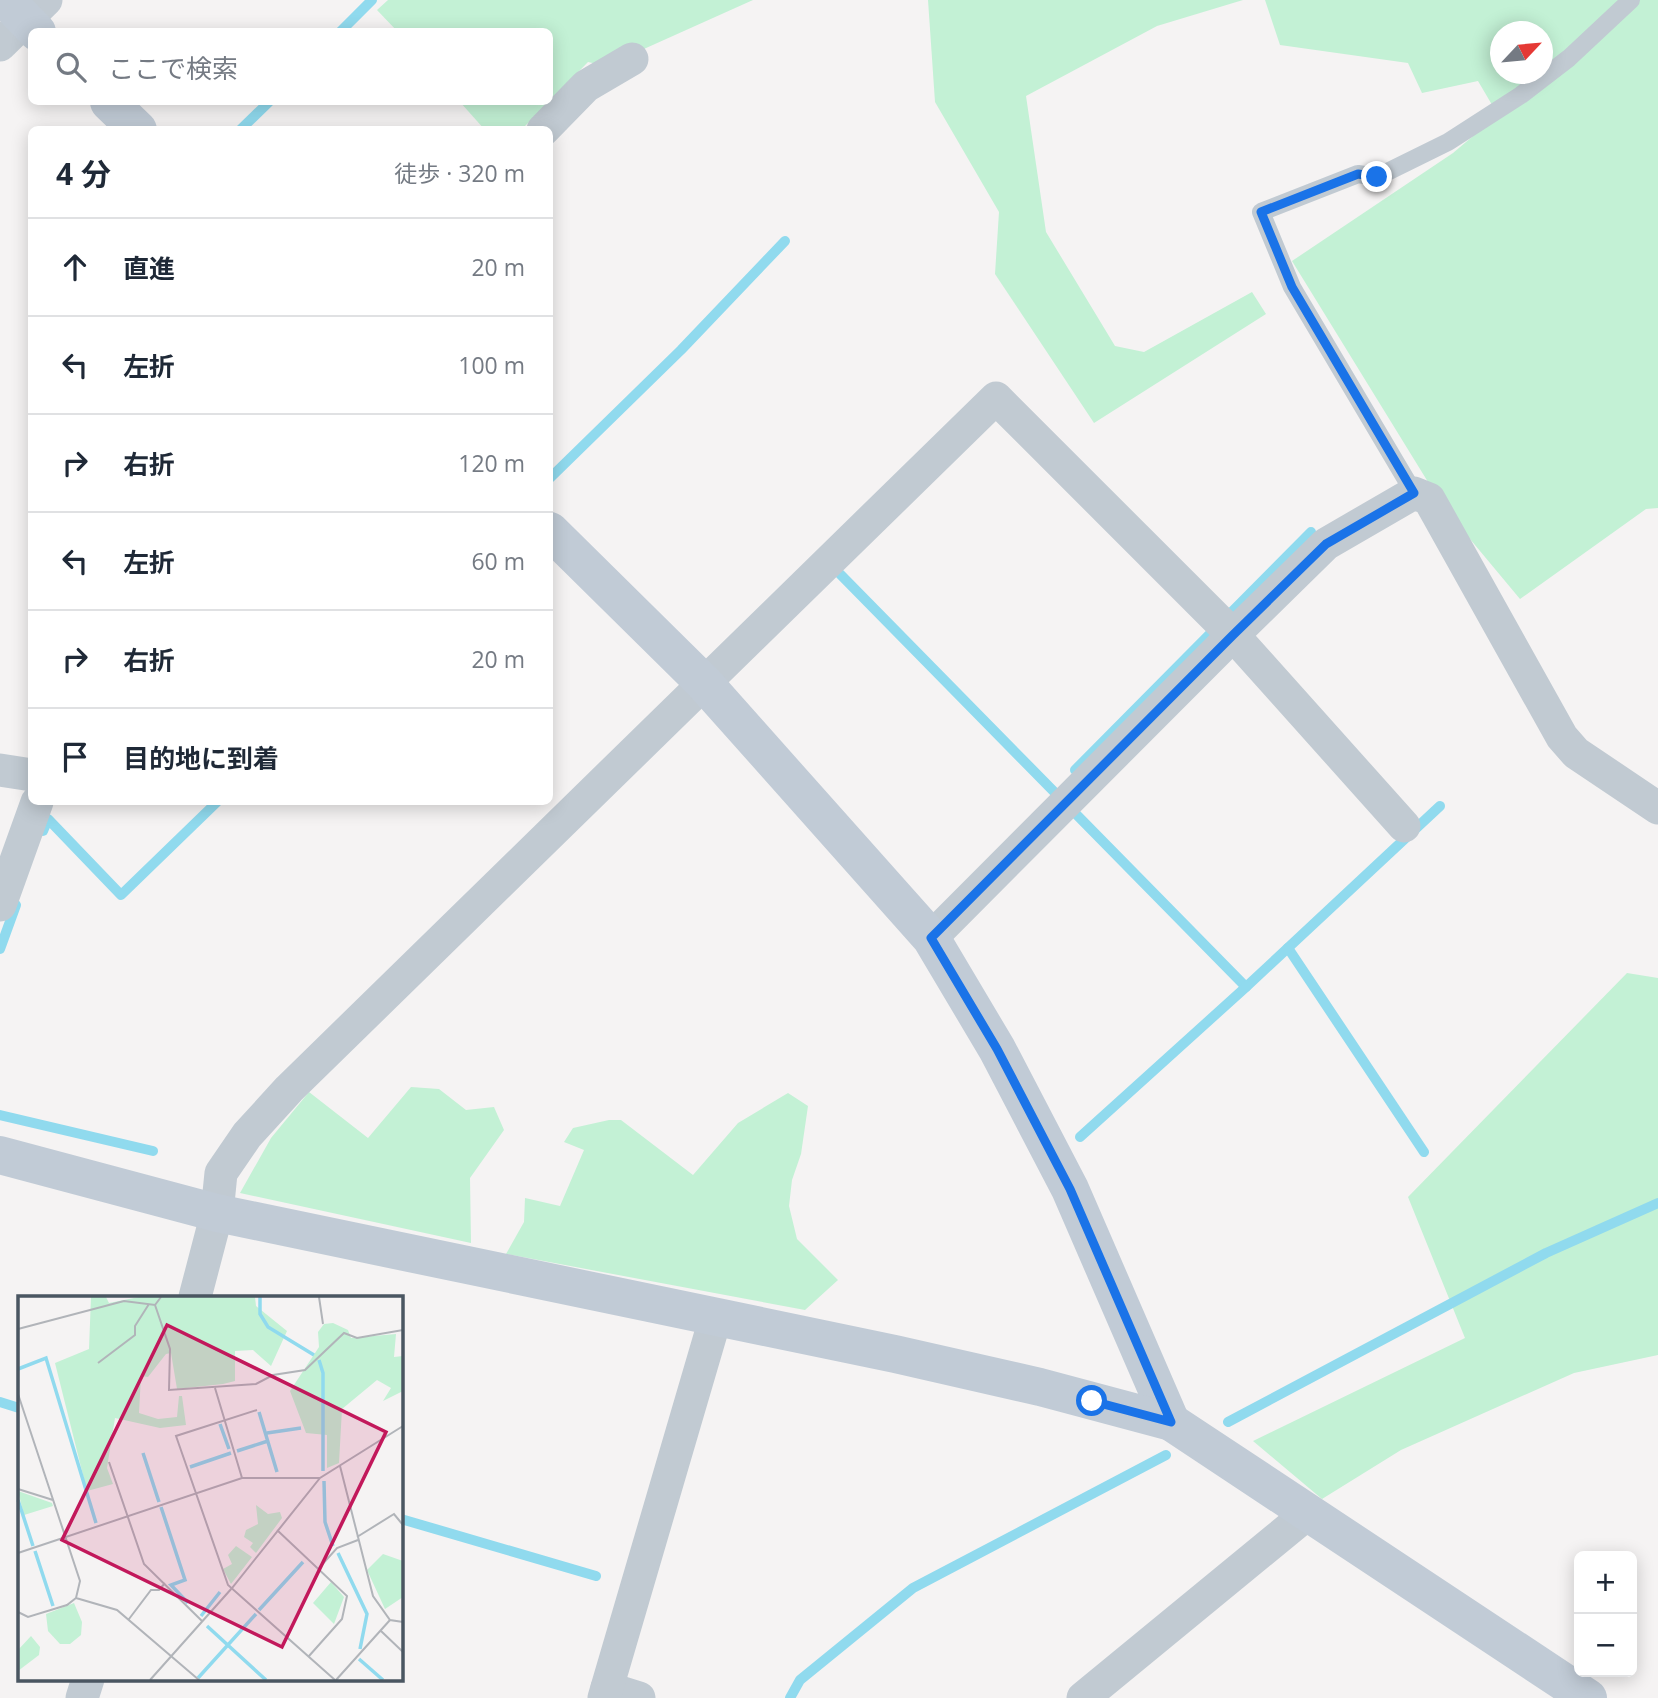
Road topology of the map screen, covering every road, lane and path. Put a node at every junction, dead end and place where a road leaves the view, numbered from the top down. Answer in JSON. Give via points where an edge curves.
{"nodes":[{"id":1,"x":1631,"y":0,"type":"edge"},
{"id":2,"x":632,"y":59,"type":"dead end"},
{"id":3,"x":112,"y":105,"type":"edge"},
{"id":4,"x":134,"y":126,"type":"edge"},
{"id":5,"x":547,"y":126,"type":"edge"},
{"id":6,"x":1414,"y":493,"type":"junction"},
{"id":7,"x":553,"y":534,"type":"edge"},
{"id":8,"x":1233,"y":635,"type":"junction"},
{"id":9,"x":704,"y":683,"type":"junction"},
{"id":10,"x":0,"y":770,"type":"edge"},
{"id":11,"x":28,"y":774,"type":"edge"},
{"id":12,"x":36,"y":805,"type":"edge"},
{"id":13,"x":1658,"y":807,"type":"edge"},
{"id":14,"x":1404,"y":826,"type":"dead end"},
{"id":15,"x":0,"y":905,"type":"edge"},
{"id":16,"x":931,"y":938,"type":"junction"},
{"id":17,"x":0,"y":1155,"type":"edge"},
{"id":18,"x":217,"y":1213,"type":"junction"},
{"id":19,"x":195,"y":1296,"type":"edge"},
{"id":20,"x":716,"y":1316,"type":"junction"},
{"id":21,"x":1171,"y":1422,"type":"junction"},
{"id":22,"x":1307,"y":1514,"type":"junction"},
{"id":23,"x":88,"y":1680,"type":"edge"},
{"id":24,"x":605,"y":1693,"type":"edge"},
{"id":25,"x":82,"y":1698,"type":"edge"},
{"id":26,"x":639,"y":1698,"type":"edge"},
{"id":27,"x":1083,"y":1698,"type":"edge"},
{"id":28,"x":1588,"y":1698,"type":"edge"}],
"edges":[{"from":1,"to":6,"type":"lane","via":[[1569,58],[1448,142],[1377,177],[1358,174],[1261,212],[1292,287]]},
{"from":2,"to":5,"type":"street","via":[[586,86]]},
{"from":3,"to":4,"type":"street"},
{"from":6,"to":8,"type":"street","via":[[1326,544]]},
{"from":6,"to":13,"type":"street","via":[[1429,499],[1562,737],[1576,753]]},
{"from":7,"to":9,"type":"street"},
{"from":8,"to":9,"type":"street","via":[[996,398]]},
{"from":8,"to":14,"type":"street"},
{"from":8,"to":16,"type":"street"},
{"from":9,"to":16,"type":"street"},
{"from":9,"to":18,"type":"street","via":[[247,1135],[220,1173]]},
{"from":10,"to":11,"type":"street"},
{"from":12,"to":15,"type":"street"},
{"from":16,"to":21,"type":"street","via":[[997,1049],[1070,1189]]},
{"from":17,"to":18,"type":"street"},
{"from":18,"to":19,"type":"street"},
{"from":18,"to":20,"type":"street"},
{"from":20,"to":21,"type":"street","via":[[1040,1387]]},
{"from":20,"to":24,"type":"street"},
{"from":21,"to":22,"type":"street"},
{"from":22,"to":27,"type":"street"},
{"from":22,"to":28,"type":"street"},
{"from":23,"to":25,"type":"street"},
{"from":24,"to":26,"type":"street"}]}
